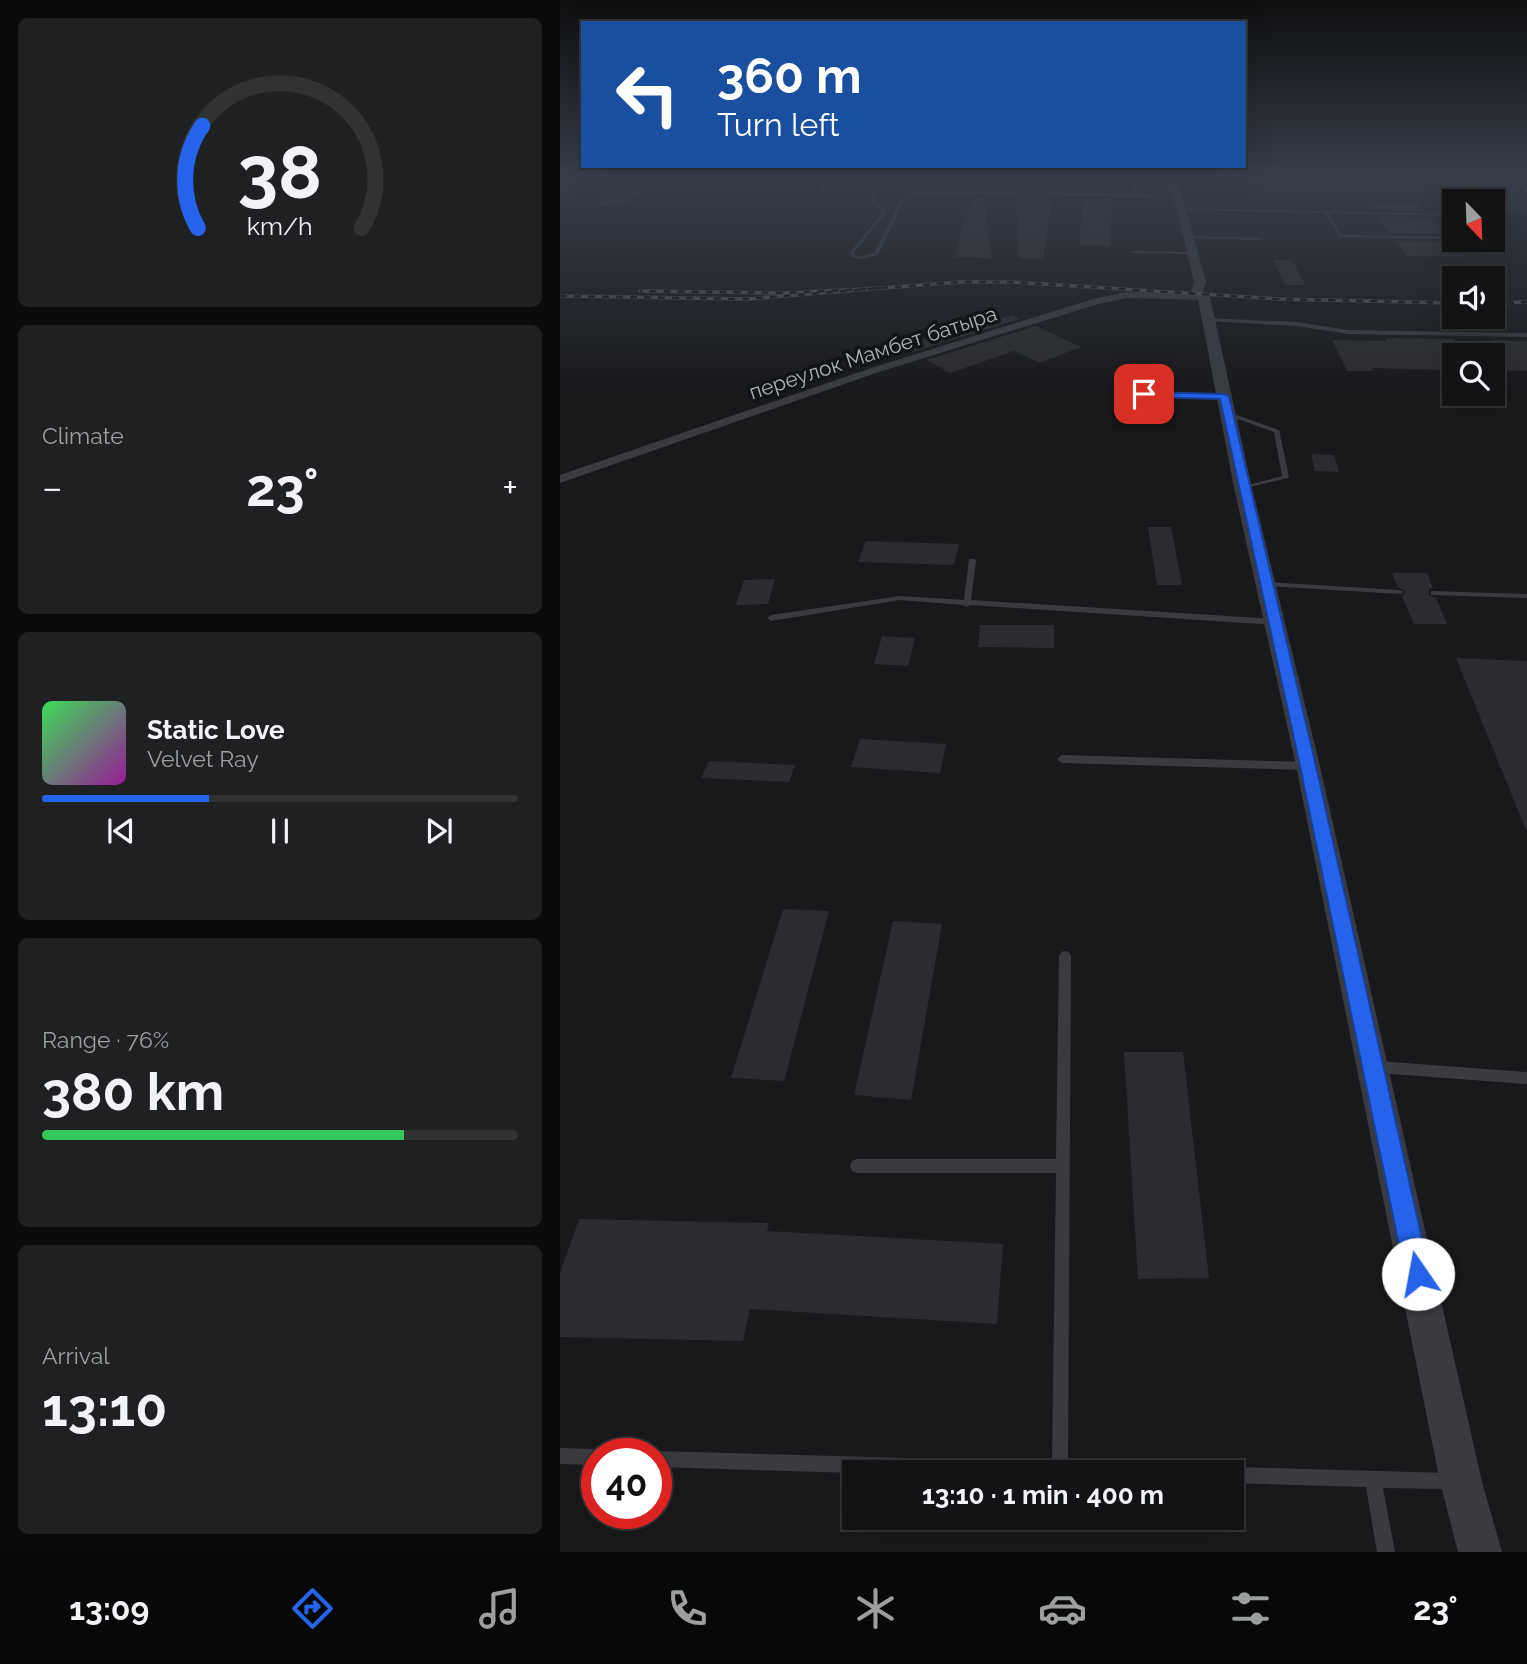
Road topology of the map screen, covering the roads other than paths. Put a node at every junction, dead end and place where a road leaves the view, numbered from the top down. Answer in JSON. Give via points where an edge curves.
{"nodes":[{"id":1,"x":857,"y":246,"type":"edge"},
{"id":2,"x":880,"y":246,"type":"edge"},
{"id":3,"x":1179,"y":246,"type":"edge"},
{"id":4,"x":1191,"y":246,"type":"edge"},
{"id":5,"x":1133,"y":252,"type":"dead end"},
{"id":6,"x":1206,"y":309,"type":"junction"},
{"id":7,"x":1527,"y":335,"type":"edge"},
{"id":8,"x":1144,"y":394,"type":"dead end"},
{"id":9,"x":1226,"y":405,"type":"junction"},
{"id":10,"x":560,"y":479,"type":"edge"},
{"id":11,"x":1243,"y":488,"type":"junction"},
{"id":12,"x":972,"y":561,"type":"dead end"},
{"id":13,"x":1267,"y":584,"type":"junction"},
{"id":14,"x":1400,"y":592,"type":"dead end"},
{"id":15,"x":1434,"y":593,"type":"dead end"},
{"id":16,"x":1527,"y":596,"type":"edge"},
{"id":17,"x":967,"y":604,"type":"junction"},
{"id":18,"x":771,"y":618,"type":"dead end"},
{"id":19,"x":1276,"y":622,"type":"junction"},
{"id":20,"x":1062,"y":759,"type":"dead end"},
{"id":21,"x":1308,"y":766,"type":"junction"},
{"id":22,"x":1065,"y":956,"type":"dead end"},
{"id":23,"x":1374,"y":1066,"type":"junction"},
{"id":24,"x":1527,"y":1078,"type":"edge"},
{"id":25,"x":857,"y":1166,"type":"dead end"},
{"id":26,"x":1063,"y":1166,"type":"junction"},
{"id":27,"x":560,"y":1456,"type":"edge"},
{"id":28,"x":581,"y":1457,"type":"edge"},
{"id":29,"x":672,"y":1459,"type":"edge"},
{"id":30,"x":1060,"y":1460,"type":"edge"},
{"id":31,"x":842,"y":1464,"type":"edge"},
{"id":32,"x":1244,"y":1475,"type":"edge"},
{"id":33,"x":1373,"y":1479,"type":"junction"},
{"id":34,"x":1461,"y":1482,"type":"junction"},
{"id":35,"x":1386,"y":1552,"type":"edge"},
{"id":36,"x":1480,"y":1552,"type":"edge"}],
"edges":[{"from":1,"to":2,"type":"lane","via":[[852,255],[858,258],[876,254]]},
{"from":3,"to":5,"type":"lane"},
{"from":4,"to":6,"type":"street","via":[[1200,282],[1197,292]]},
{"from":6,"to":7,"type":"lane","via":[[1348,332]]},
{"from":6,"to":9,"type":"street"},
{"from":6,"to":10,"type":"street","name":"переулок Мамбет батыра","via":[[1127,295],[1096,300],[872,371]]},
{"from":8,"to":9,"type":"lane"},
{"from":9,"to":11,"type":"street"},
{"from":9,"to":11,"type":"lane","via":[[1277,431],[1286,477]]},
{"from":11,"to":13,"type":"street"},
{"from":12,"to":17,"type":"lane"},
{"from":13,"to":14,"type":"lane"},
{"from":13,"to":19,"type":"street"},
{"from":15,"to":16,"type":"lane"},
{"from":17,"to":18,"type":"lane","via":[[900,598]]},
{"from":17,"to":19,"type":"lane"},
{"from":19,"to":21,"type":"street"},
{"from":20,"to":21,"type":"lane"},
{"from":21,"to":23,"type":"street"},
{"from":22,"to":26,"type":"lane"},
{"from":23,"to":24,"type":"lane"},
{"from":23,"to":34,"type":"street"},
{"from":25,"to":26,"type":"lane"},
{"from":26,"to":30,"type":"lane"},
{"from":27,"to":28,"type":"lane"},
{"from":29,"to":31,"type":"lane"},
{"from":32,"to":33,"type":"lane"},
{"from":33,"to":34,"type":"lane"},
{"from":33,"to":35,"type":"lane"},
{"from":34,"to":36,"type":"street"}]}
